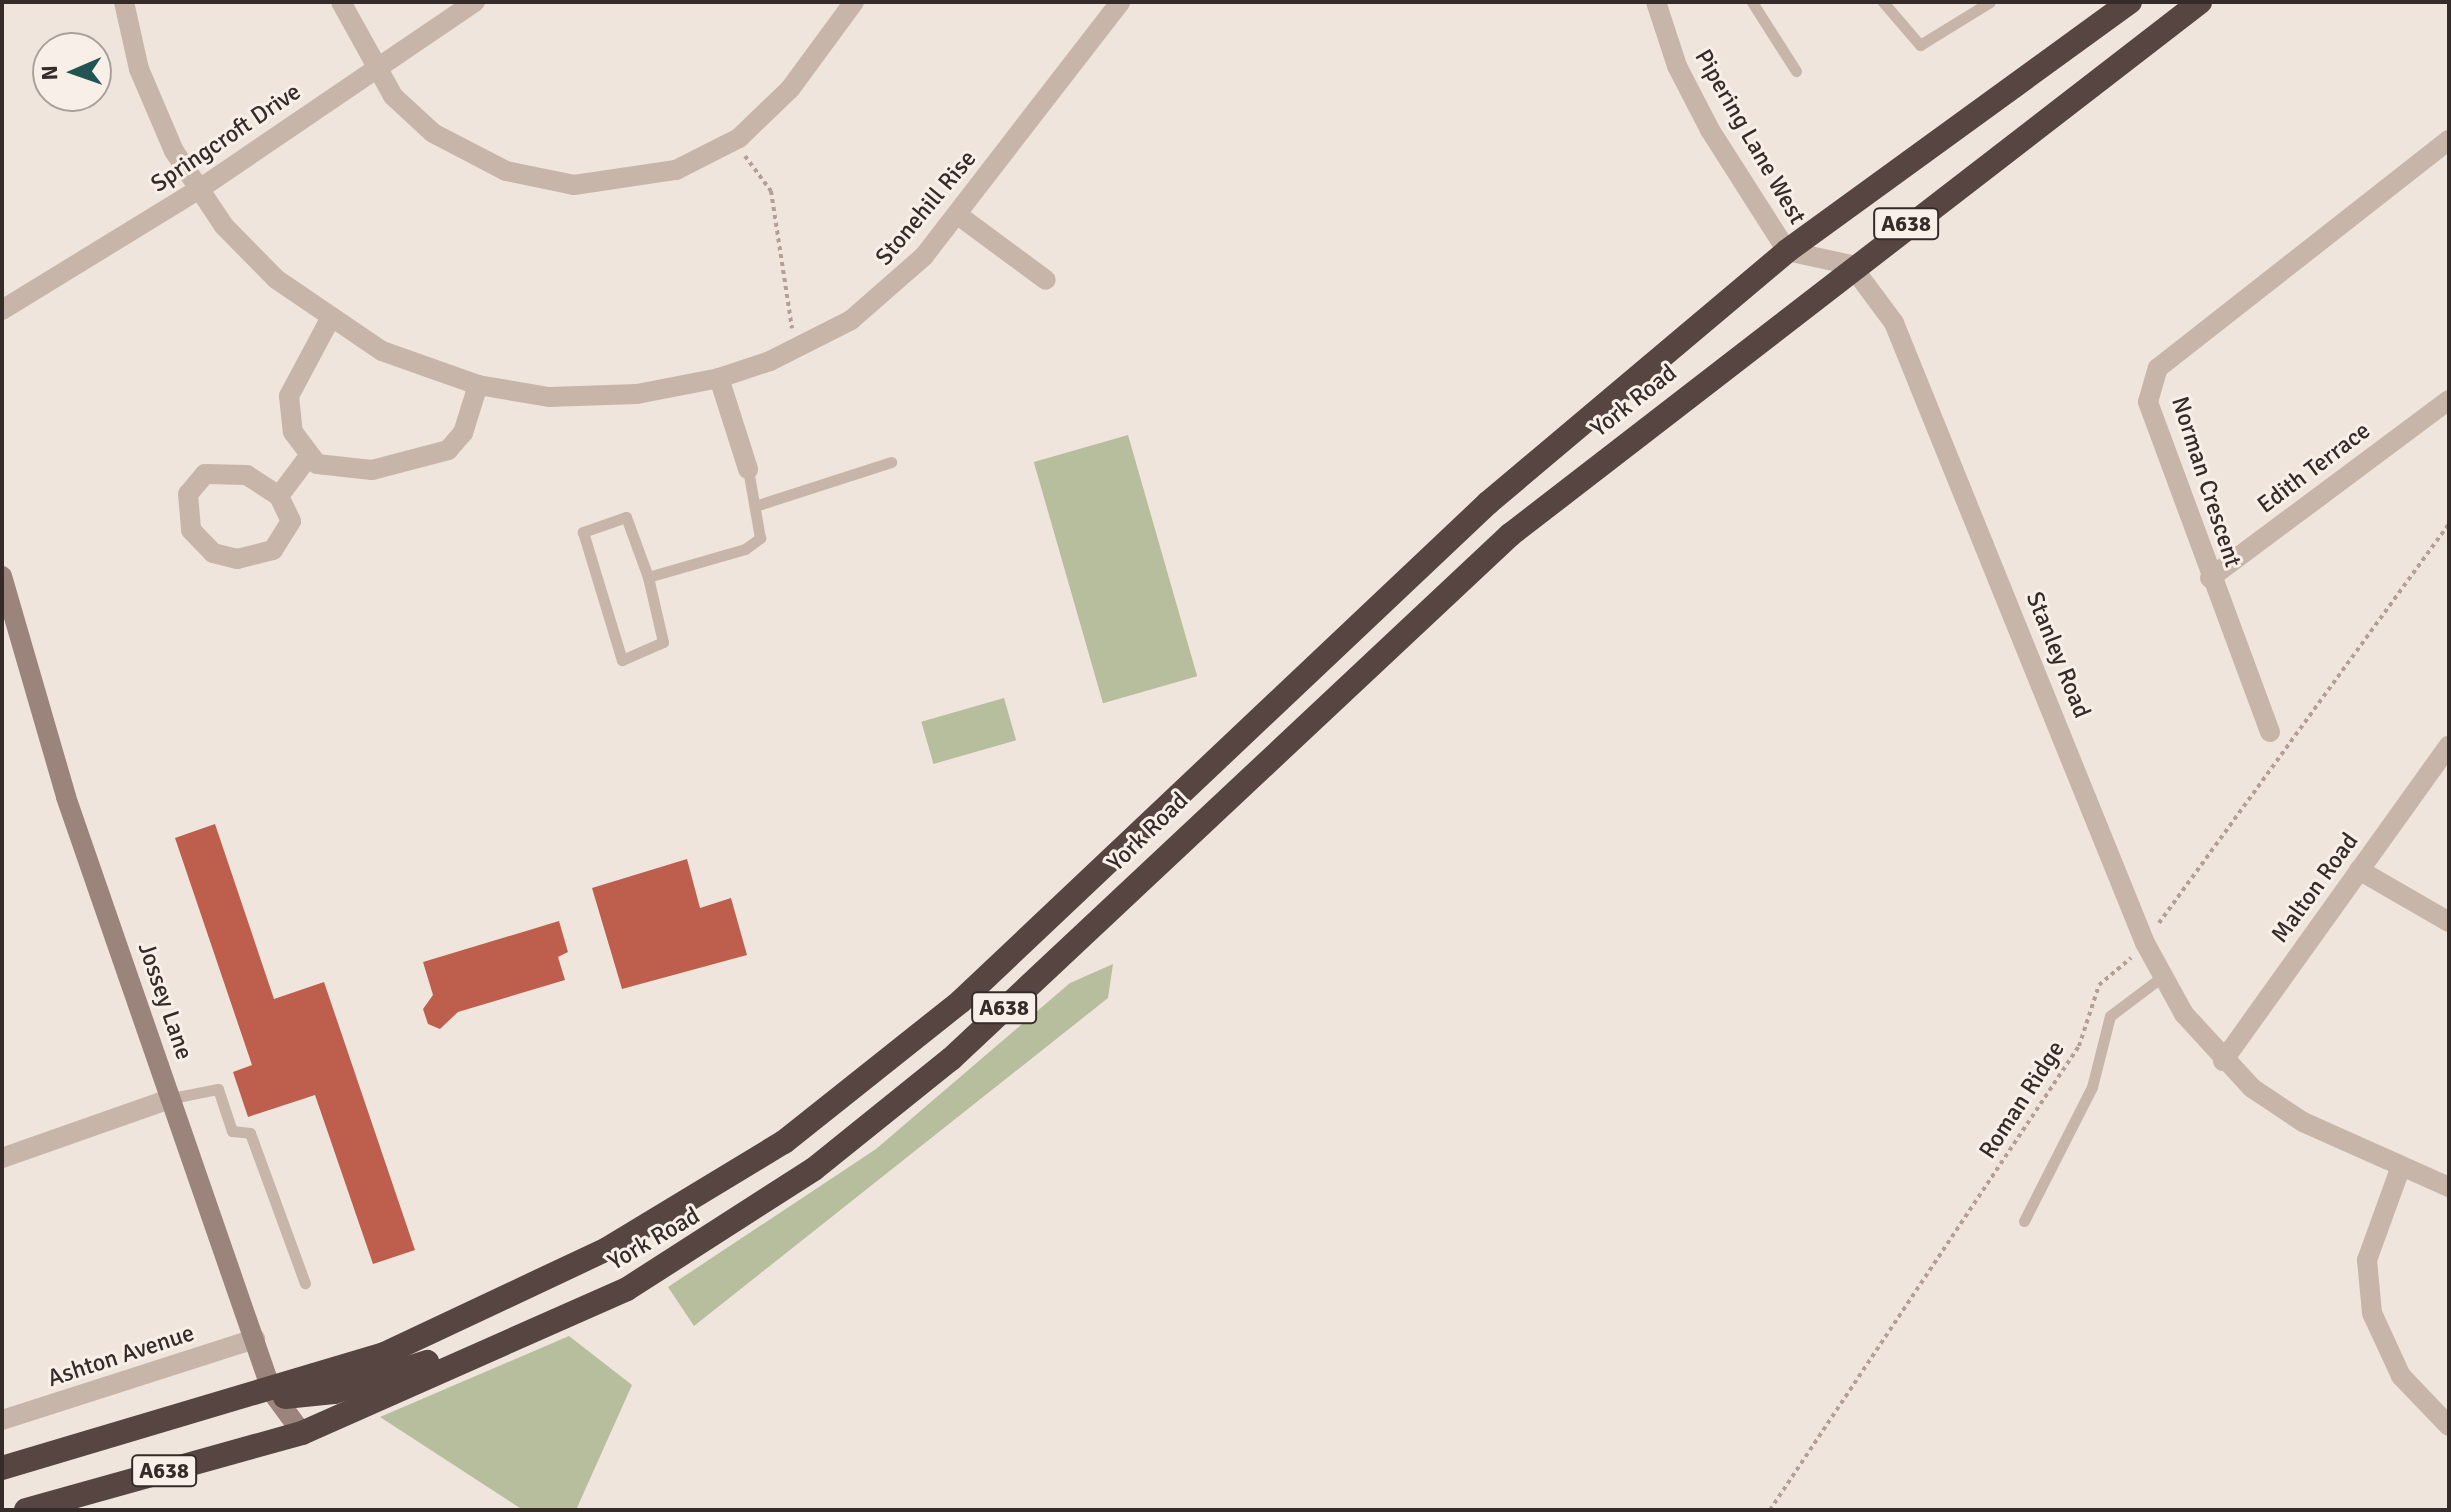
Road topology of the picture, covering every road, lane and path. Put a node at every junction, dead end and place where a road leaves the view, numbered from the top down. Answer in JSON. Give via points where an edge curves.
{"nodes":[{"id":1,"x":124,"y":2,"type":"edge"},
{"id":2,"x":341,"y":2,"type":"edge"},
{"id":3,"x":475,"y":2,"type":"edge"},
{"id":4,"x":854,"y":2,"type":"edge"},
{"id":5,"x":1120,"y":2,"type":"edge"},
{"id":6,"x":1656,"y":2,"type":"edge"},
{"id":7,"x":1752,"y":2,"type":"edge"},
{"id":8,"x":1883,"y":2,"type":"edge"},
{"id":9,"x":1990,"y":2,"type":"edge"},
{"id":10,"x":2130,"y":2,"type":"edge"},
{"id":11,"x":2200,"y":2,"type":"edge"},
{"id":12,"x":375,"y":69,"type":"junction"},
{"id":13,"x":1796,"y":71,"type":"dead end"},
{"id":14,"x":2449,"y":140,"type":"edge"},
{"id":15,"x":734,"y":141,"type":"junction"},
{"id":16,"x":198,"y":190,"type":"junction"},
{"id":17,"x":958,"y":215,"type":"junction"},
{"id":18,"x":1787,"y":251,"type":"junction"},
{"id":19,"x":1851,"y":265,"type":"junction"},
{"id":20,"x":1046,"y":280,"type":"dead end"},
{"id":21,"x":2,"y":310,"type":"edge"},
{"id":22,"x":329,"y":321,"type":"junction"},
{"id":23,"x":803,"y":346,"type":"junction"},
{"id":24,"x":719,"y":378,"type":"junction"},
{"id":25,"x":478,"y":385,"type":"junction"},
{"id":26,"x":2449,"y":400,"type":"edge"},
{"id":27,"x":309,"y":456,"type":"junction"},
{"id":28,"x":891,"y":462,"type":"dead end"},
{"id":29,"x":748,"y":469,"type":"joint"},
{"id":30,"x":279,"y":496,"type":"junction"},
{"id":31,"x":758,"y":505,"type":"junction"},
{"id":32,"x":2449,"y":524,"type":"edge"},
{"id":33,"x":2,"y":576,"type":"edge"},
{"id":34,"x":648,"y":577,"type":"junction"},
{"id":35,"x":2210,"y":578,"type":"junction"},
{"id":36,"x":8,"y":614,"type":"edge"},
{"id":37,"x":2270,"y":732,"type":"dead end"},
{"id":38,"x":2449,"y":745,"type":"edge"},
{"id":39,"x":2359,"y":870,"type":"junction"},
{"id":40,"x":2449,"y":922,"type":"edge"},
{"id":41,"x":2145,"y":943,"type":"junction"},
{"id":42,"x":2162,"y":977,"type":"junction"},
{"id":43,"x":2223,"y":1061,"type":"junction"},
{"id":44,"x":172,"y":1098,"type":"junction"},
{"id":45,"x":2,"y":1158,"type":"edge"},
{"id":46,"x":2400,"y":1169,"type":"junction"},
{"id":47,"x":2449,"y":1187,"type":"edge"},
{"id":48,"x":2024,"y":1221,"type":"dead end"},
{"id":49,"x":305,"y":1283,"type":"dead end"},
{"id":50,"x":544,"y":1324,"type":"junction"},
{"id":51,"x":255,"y":1339,"type":"junction"},
{"id":52,"x":272,"y":1392,"type":"junction"},
{"id":53,"x":2,"y":1420,"type":"edge"},
{"id":54,"x":2449,"y":1426,"type":"edge"},
{"id":55,"x":302,"y":1433,"type":"junction"},
{"id":56,"x":2,"y":1468,"type":"edge"},
{"id":57,"x":26,"y":1510,"type":"edge"},
{"id":58,"x":1770,"y":1510,"type":"edge"}],
"edges":[{"from":1,"to":16,"type":"street","name":"Stonehill Rise","via":[[139,69]]},
{"from":2,"to":12,"type":"street"},
{"from":3,"to":12,"type":"street","name":"Springcroft Drive"},
{"from":4,"to":15,"type":"street","via":[[790,89]]},
{"from":5,"to":17,"type":"street","name":"Stonehill Rise"},
{"from":6,"to":18,"type":"street","name":"Pipering Lane West","via":[[1677,66],[1710,130]]},
{"from":7,"to":13,"type":"lane"},
{"from":8,"to":9,"type":"lane","via":[[1920,45]]},
{"from":10,"to":18,"type":"highway","name":"York Road","number":"A638"},
{"from":11,"to":19,"type":"highway","name":"York Road","number":"A638"},
{"from":12,"to":15,"type":"street","via":[[411,115],[456,148],[546,181],[650,177]]},
{"from":12,"to":16,"type":"street","name":"Springcroft Drive"},
{"from":14,"to":35,"type":"street","name":"Norman Crescent","via":[[2158,368],[2148,402]]},
{"from":15,"to":23,"type":"path","via":[[771,191],[793,330]]},
{"from":16,"to":21,"type":"street","name":"Springcroft Drive"},
{"from":16,"to":22,"type":"street","name":"Stonehill Rise","via":[[243,246]]},
{"from":17,"to":20,"type":"street"},
{"from":17,"to":23,"type":"street","name":"Stonehill Rise","via":[[888,291]]},
{"from":18,"to":19,"type":"street"},
{"from":18,"to":52,"type":"highway","name":"York Road","number":"A638","via":[[1382,597],[882,1071],[784,1142],[607,1249],[384,1354]]},
{"from":19,"to":41,"type":"street","name":"Stanley Road","via":[[1894,323],[1930,401]]},
{"from":19,"to":50,"type":"highway","name":"York Road","number":"A638","via":[[1408,623],[951,1059],[711,1239],[627,1289]]},
{"from":22,"to":25,"type":"street","name":"Stonehill Rise","via":[[382,351]]},
{"from":22,"to":27,"type":"street","via":[[289,396],[293,432]]},
{"from":23,"to":24,"type":"street","name":"Stonehill Rise"},
{"from":24,"to":25,"type":"street","name":"Stonehill Rise","via":[[604,396]]},
{"from":24,"to":29,"type":"street"},
{"from":25,"to":27,"type":"street","via":[[463,433],[448,450],[372,470],[329,469]]},
{"from":26,"to":35,"type":"street","name":"Edith Terrace"},
{"from":27,"to":30,"type":"street"},
{"from":28,"to":31,"type":"lane"},
{"from":29,"to":31,"type":"lane"},
{"from":30,"to":30,"type":"street","via":[[291,521],[273,550],[237,559],[213,553],[191,530],[188,494],[205,474],[247,475]]},
{"from":31,"to":34,"type":"lane","via":[[760,538],[745,549]]},
{"from":32,"to":41,"type":"path","name":"Roman Ridge"},
{"from":33,"to":36,"type":"street","name":"Jossey Lane"},
{"from":34,"to":34,"type":"lane","via":[[663,642],[622,660],[583,532],[626,517]]},
{"from":35,"to":37,"type":"street","name":"Norman Crescent"},
{"from":36,"to":44,"type":"street","name":"Jossey Lane"},
{"from":38,"to":39,"type":"street","name":"Malton Road"},
{"from":39,"to":40,"type":"street"},
{"from":39,"to":43,"type":"street","name":"Malton Road"},
{"from":41,"to":42,"type":"street","name":"Stanley Road"},
{"from":41,"to":58,"type":"path","name":"Roman Ridge","via":[[2099,985],[2079,1046]]},
{"from":42,"to":43,"type":"street","name":"Stanley Road"},
{"from":42,"to":48,"type":"lane","via":[[2110,1016],[2092,1087]]},
{"from":43,"to":46,"type":"street","name":"Stanley Road","via":[[2303,1122]]},
{"from":44,"to":45,"type":"street"},
{"from":44,"to":49,"type":"lane","via":[[218,1089],[232,1131],[250,1133]]},
{"from":44,"to":51,"type":"street","name":"Jossey Lane"},
{"from":46,"to":47,"type":"street","name":"Stanley Road"},
{"from":46,"to":54,"type":"street","via":[[2367,1260],[2372,1313],[2401,1376]]},
{"from":50,"to":52,"type":"highway","via":[[334,1392],[286,1398]]},
{"from":50,"to":55,"type":"highway","name":"York Road","number":"A638"},
{"from":51,"to":52,"type":"street","name":"Jossey Lane"},
{"from":51,"to":53,"type":"street","name":"Ashton Avenue"},
{"from":52,"to":55,"type":"street","name":"Jossey Lane"},
{"from":52,"to":56,"type":"highway","name":"York Road","number":"A638"},
{"from":55,"to":57,"type":"highway","name":"York Road","number":"A638"}]}
